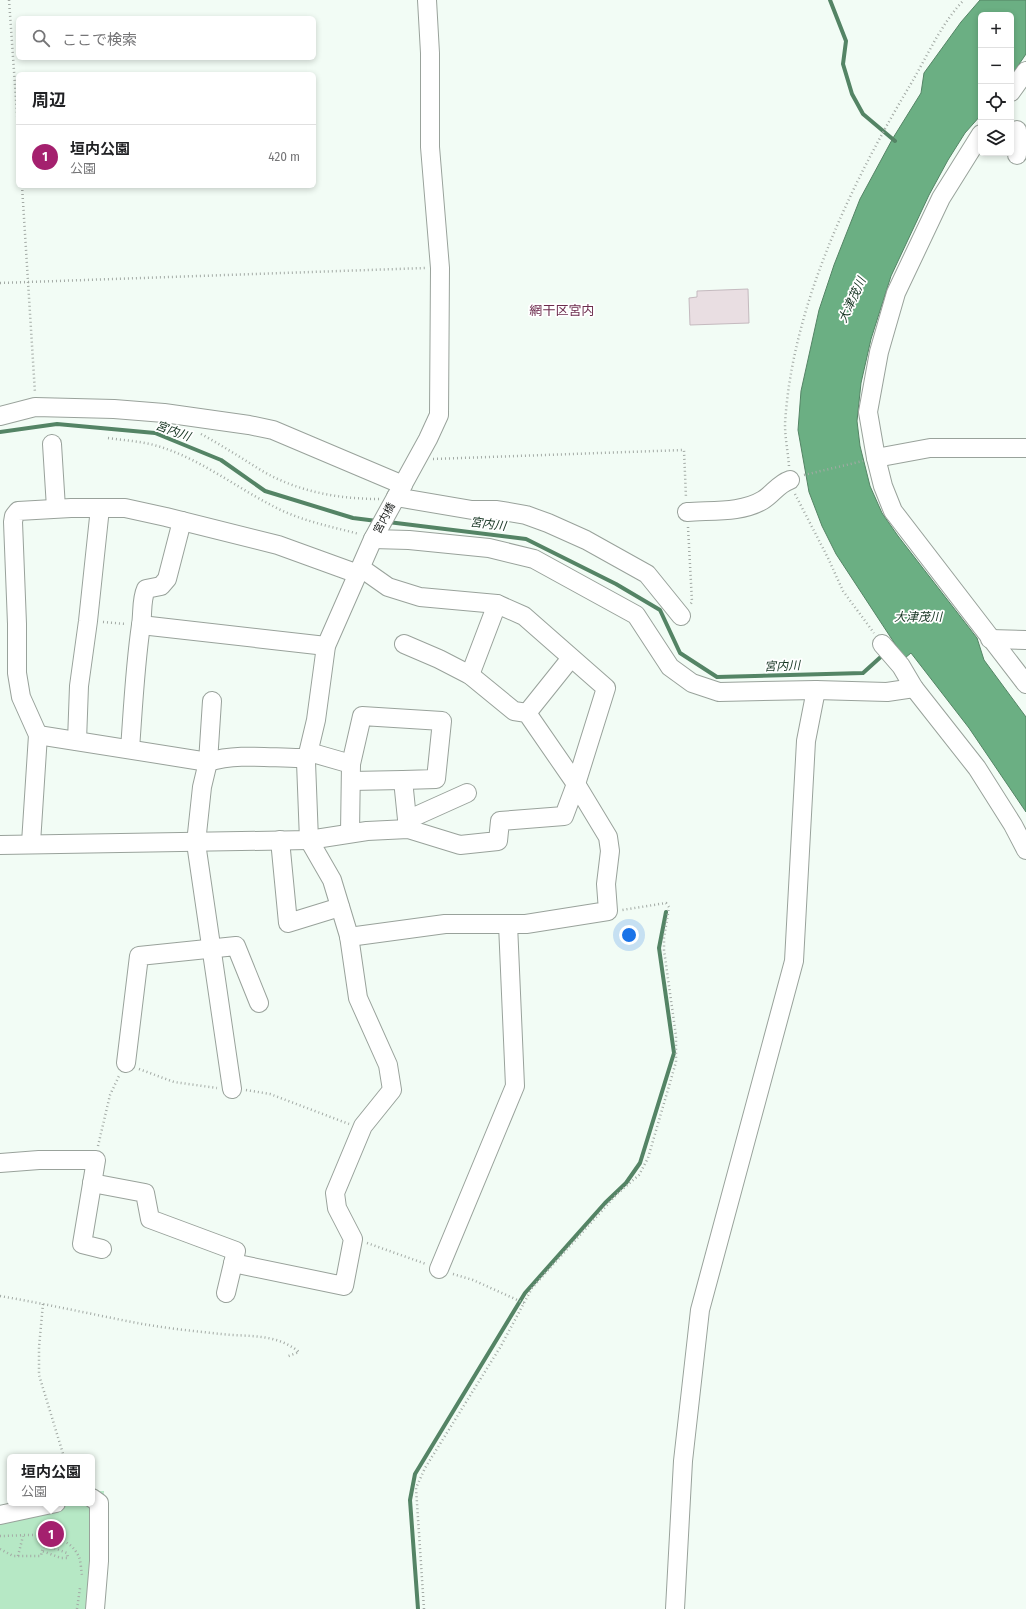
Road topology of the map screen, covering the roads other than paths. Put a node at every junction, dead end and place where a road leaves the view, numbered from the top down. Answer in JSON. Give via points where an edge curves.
{"nodes":[{"id":1,"x":427,"y":0,"type":"edge"},
{"id":2,"x":1026,"y":71,"type":"edge"},
{"id":3,"x":1014,"y":88,"type":"edge"},
{"id":4,"x":1018,"y":130,"type":"edge"},
{"id":5,"x":978,"y":139,"type":"edge"},
{"id":6,"x":1017,"y":155,"type":"dead end"},
{"id":7,"x":0,"y":416,"type":"edge"},
{"id":8,"x":52,"y":444,"type":"dead end"},
{"id":9,"x":1026,"y":448,"type":"edge"},
{"id":10,"x":872,"y":459,"type":"junction"},
{"id":11,"x":796,"y":478,"type":"road end"},
{"id":12,"x":399,"y":491,"type":"junction"},
{"id":13,"x":56,"y":508,"type":"junction"},
{"id":14,"x":100,"y":508,"type":"junction"},
{"id":15,"x":687,"y":512,"type":"road end"},
{"id":16,"x":182,"y":521,"type":"junction"},
{"id":17,"x":373,"y":539,"type":"junction"},
{"id":18,"x":7,"y":561,"type":"edge"},
{"id":19,"x":359,"y":571,"type":"junction"},
{"id":20,"x":497,"y":604,"type":"junction"},
{"id":21,"x":681,"y":616,"type":"road end"},
{"id":22,"x":141,"y":625,"type":"junction"},
{"id":23,"x":990,"y":639,"type":"junction"},
{"id":24,"x":1026,"y":640,"type":"edge"},
{"id":25,"x":404,"y":644,"type":"dead end"},
{"id":26,"x":882,"y":644,"type":"road end"},
{"id":27,"x":326,"y":646,"type":"junction"},
{"id":28,"x":571,"y":658,"type":"junction"},
{"id":29,"x":470,"y":675,"type":"junction"},
{"id":30,"x":1026,"y":684,"type":"edge"},
{"id":31,"x":914,"y":688,"type":"junction"},
{"id":32,"x":816,"y":690,"type":"junction"},
{"id":33,"x":212,"y":701,"type":"dead end"},
{"id":34,"x":527,"y":713,"type":"junction"},
{"id":35,"x":38,"y":735,"type":"junction"},
{"id":36,"x":77,"y":741,"type":"junction"},
{"id":37,"x":130,"y":749,"type":"junction"},
{"id":38,"x":308,"y":757,"type":"junction"},
{"id":39,"x":208,"y":762,"type":"junction"},
{"id":40,"x":351,"y":773,"type":"junction"},
{"id":41,"x":403,"y":780,"type":"junction"},
{"id":42,"x":576,"y":784,"type":"junction"},
{"id":43,"x":467,"y":793,"type":"dead end"},
{"id":44,"x":408,"y":825,"type":"junction"},
{"id":45,"x":350,"y":834,"type":"junction"},
{"id":46,"x":280,"y":840,"type":"junction"},
{"id":47,"x":309,"y":840,"type":"junction"},
{"id":48,"x":31,"y":843,"type":"junction"},
{"id":49,"x":196,"y":843,"type":"junction"},
{"id":50,"x":0,"y":845,"type":"edge"},
{"id":51,"x":1026,"y":850,"type":"edge"},
{"id":52,"x":340,"y":907,"type":"junction"},
{"id":53,"x":508,"y":924,"type":"junction"},
{"id":54,"x":349,"y":937,"type":"junction"},
{"id":55,"x":212,"y":948,"type":"junction"},
{"id":56,"x":259,"y":1003,"type":"dead end"},
{"id":57,"x":126,"y":1063,"type":"road end"},
{"id":58,"x":232,"y":1089,"type":"dead end"},
{"id":59,"x":0,"y":1163,"type":"edge"},
{"id":60,"x":92,"y":1183,"type":"junction"},
{"id":61,"x":102,"y":1249,"type":"dead end"},
{"id":62,"x":233,"y":1263,"type":"junction"},
{"id":63,"x":439,"y":1269,"type":"dead end"},
{"id":64,"x":226,"y":1293,"type":"dead end"},
{"id":65,"x":95,"y":1500,"type":"edge"},
{"id":66,"x":42,"y":1506,"type":"edge"},
{"id":67,"x":0,"y":1515,"type":"edge"},
{"id":68,"x":95,"y":1609,"type":"edge"},
{"id":69,"x":675,"y":1609,"type":"edge"}],
"edges":[{"from":1,"to":12,"type":"street","name":"宮内橋","via":[[430,147],[440,268],[439,415]]},
{"from":2,"to":3,"type":"street"},
{"from":4,"to":6,"type":"street"},
{"from":5,"to":10,"type":"street","via":[[941,198],[896,293],[879,352],[868,412]]},
{"from":7,"to":12,"type":"street","via":[[35,408],[114,409],[273,430]]},
{"from":8,"to":13,"type":"street"},
{"from":9,"to":10,"type":"street","via":[[930,448]]},
{"from":10,"to":23,"type":"street","via":[[893,511]]},
{"from":11,"to":15,"type":"street","via":[[780,484],[764,500],[748,507]]},
{"from":12,"to":17,"type":"street","name":"宮内橋"},
{"from":12,"to":21,"type":"street","via":[[464,509],[498,510],[548,523],[586,540],[647,574]]},
{"from":13,"to":14,"type":"street"},
{"from":13,"to":18,"type":"street","via":[[18,511],[14,516]]},
{"from":14,"to":16,"type":"street","via":[[125,508]]},
{"from":14,"to":36,"type":"street","via":[[80,686]]},
{"from":16,"to":19,"type":"street","via":[[278,546]]},
{"from":16,"to":22,"type":"street","via":[[167,579],[161,586],[146,589],[143,595]]},
{"from":17,"to":19,"type":"street","name":"宮内橋"},
{"from":17,"to":32,"type":"street","via":[[489,548],[534,559],[636,615],[670,667],[692,684],[719,692]]},
{"from":18,"to":35,"type":"street","via":[[21,697]]},
{"from":19,"to":20,"type":"street","via":[[388,587],[420,597]]},
{"from":19,"to":27,"type":"street","name":"宮内橋"},
{"from":20,"to":28,"type":"street","via":[[524,616]]},
{"from":20,"to":29,"type":"street"},
{"from":22,"to":27,"type":"street"},
{"from":22,"to":37,"type":"street","via":[[137,643]]},
{"from":23,"to":24,"type":"street"},
{"from":23,"to":30,"type":"street"},
{"from":25,"to":29,"type":"street"},
{"from":26,"to":31,"type":"street","via":[[901,666]]},
{"from":27,"to":38,"type":"street","name":"宮内橋"},
{"from":28,"to":34,"type":"street"},
{"from":28,"to":42,"type":"street","via":[[606,688]]},
{"from":29,"to":34,"type":"street","via":[[514,711]]},
{"from":31,"to":32,"type":"street","via":[[887,692]]},
{"from":31,"to":51,"type":"street","via":[[977,768],[1013,824]]},
{"from":32,"to":69,"type":"street","via":[[806,740],[794,961],[700,1310],[683,1461]]},
{"from":33,"to":39,"type":"street"},
{"from":34,"to":42,"type":"street"},
{"from":35,"to":36,"type":"street"},
{"from":35,"to":48,"type":"street"},
{"from":36,"to":37,"type":"street"},
{"from":37,"to":39,"type":"street"},
{"from":38,"to":39,"type":"street","via":[[222,758]]},
{"from":38,"to":40,"type":"street"},
{"from":38,"to":47,"type":"street","name":"宮内橋"},
{"from":39,"to":49,"type":"street","via":[[202,787]]},
{"from":40,"to":41,"type":"street"},
{"from":40,"to":41,"type":"street","via":[[362,716],[442,721],[436,779]]},
{"from":40,"to":45,"type":"street"},
{"from":41,"to":44,"type":"street"},
{"from":42,"to":44,"type":"street","via":[[564,816],[500,822],[498,841],[460,845]]},
{"from":42,"to":53,"type":"street","via":[[608,837],[608,911],[526,924]]},
{"from":43,"to":44,"type":"street"},
{"from":44,"to":45,"type":"street"},
{"from":45,"to":47,"type":"street"},
{"from":46,"to":47,"type":"street"},
{"from":46,"to":49,"type":"street"},
{"from":46,"to":52,"type":"street","via":[[288,923]]},
{"from":47,"to":52,"type":"street","via":[[332,880]]},
{"from":48,"to":49,"type":"street"},
{"from":48,"to":50,"type":"street"},
{"from":49,"to":55,"type":"street"},
{"from":52,"to":54,"type":"street"},
{"from":53,"to":54,"type":"street","via":[[445,924]]},
{"from":53,"to":63,"type":"street","via":[[515,1086]]},
{"from":54,"to":62,"type":"street","via":[[358,998],[388,1065],[392,1090],[363,1126],[335,1194],[337,1208],[353,1238],[344,1286]]},
{"from":55,"to":56,"type":"street","via":[[236,946]]},
{"from":55,"to":57,"type":"street","via":[[139,956]]},
{"from":55,"to":58,"type":"street"},
{"from":59,"to":60,"type":"street","via":[[96,1160]]},
{"from":60,"to":61,"type":"street","via":[[82,1244]]},
{"from":60,"to":62,"type":"street","via":[[145,1193],[150,1219],[236,1251]]},
{"from":62,"to":64,"type":"street"},
{"from":65,"to":68,"type":"street","via":[[99,1503]]},
{"from":66,"to":67,"type":"street"}]}
